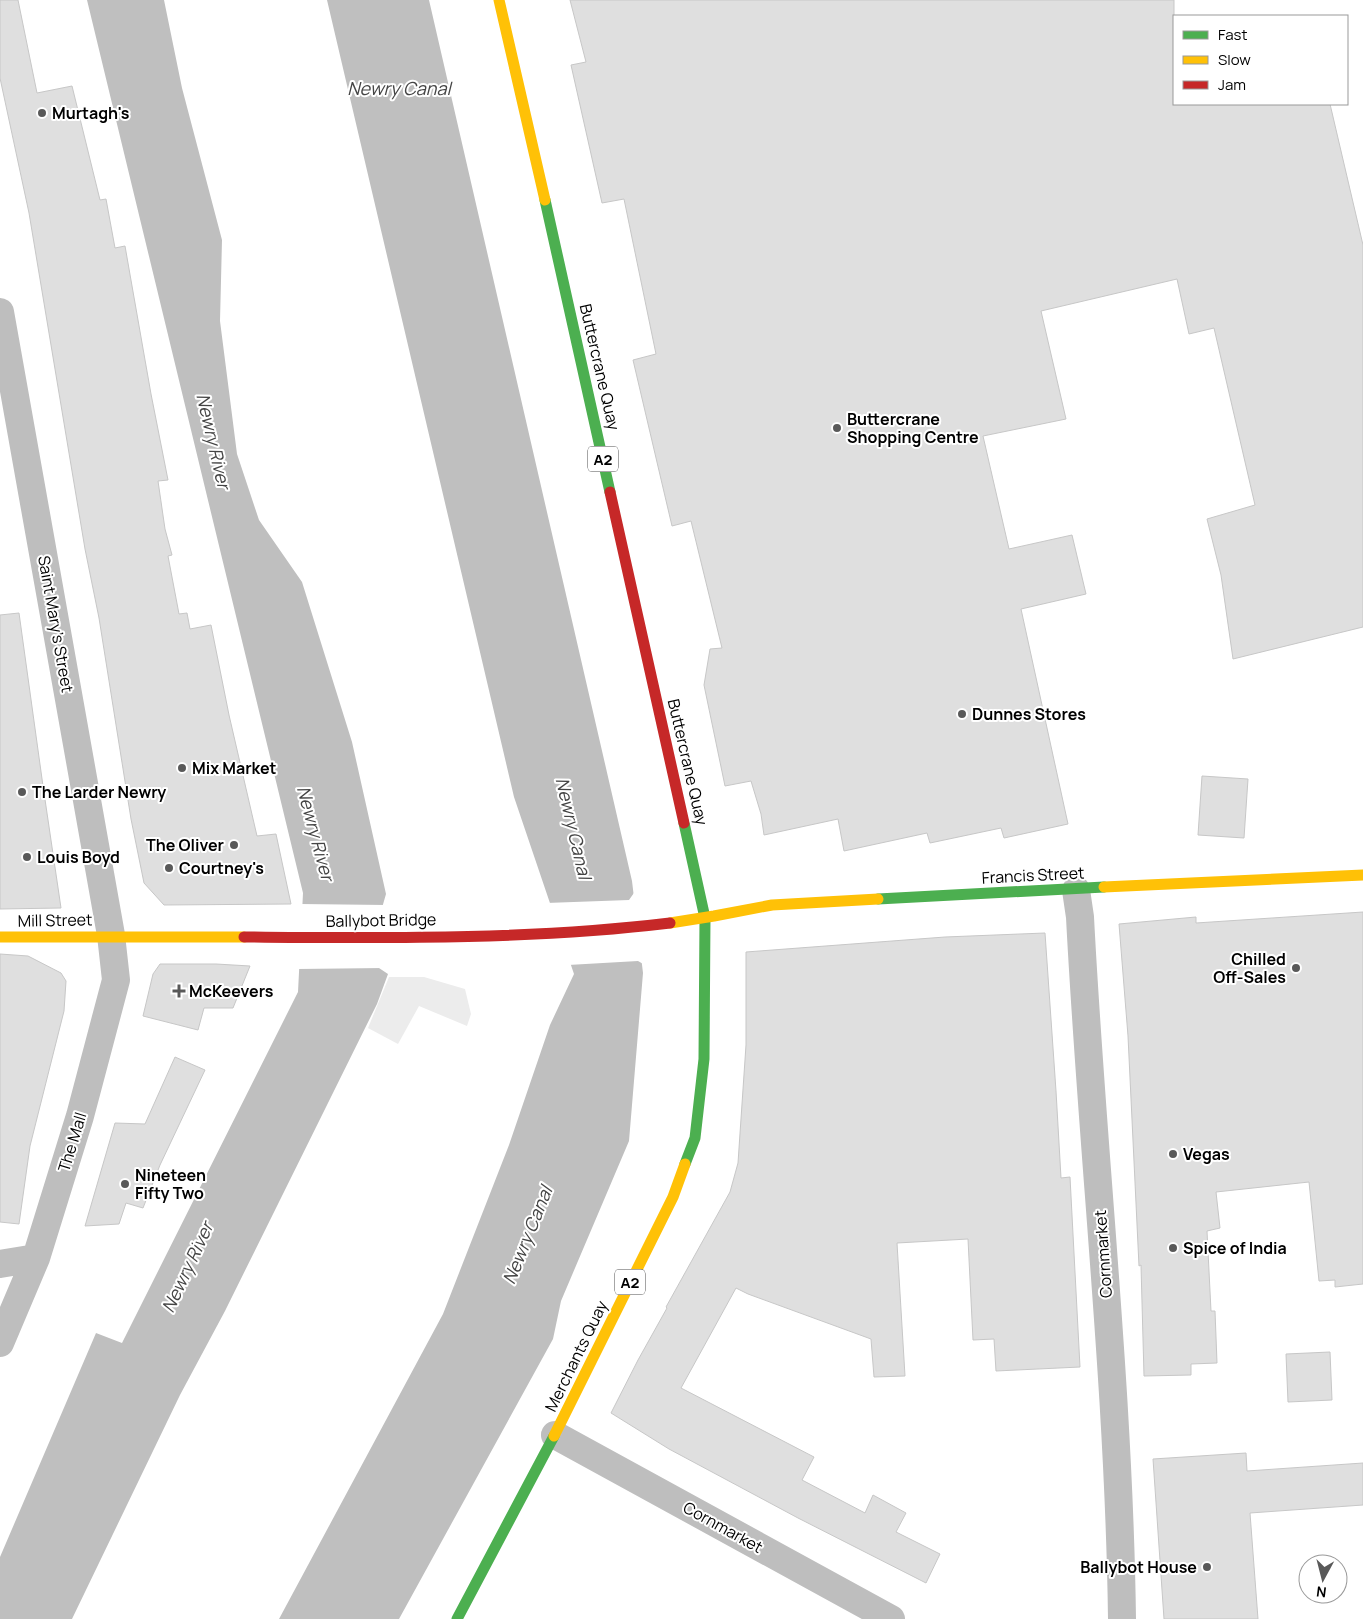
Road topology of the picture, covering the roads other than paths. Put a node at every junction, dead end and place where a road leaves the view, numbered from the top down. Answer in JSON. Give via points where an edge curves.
{"nodes":[{"id":1,"x":499,"y":0,"type":"edge"},
{"id":2,"x":0,"y":312,"type":"edge"},
{"id":3,"x":1363,"y":875,"type":"edge"},
{"id":4,"x":1076,"y":890,"type":"junction"},
{"id":5,"x":705,"y":918,"type":"junction"},
{"id":6,"x":111,"y":935,"type":"junction"},
{"id":7,"x":0,"y":937,"type":"edge"},
{"id":8,"x":36,"y":1258,"type":"junction"},
{"id":9,"x":0,"y":1264,"type":"edge"},
{"id":10,"x":0,"y":1343,"type":"edge"},
{"id":11,"x":556,"y":1435,"type":"junction"},
{"id":12,"x":457,"y":1619,"type":"edge"},
{"id":13,"x":891,"y":1619,"type":"edge"},
{"id":14,"x":1122,"y":1619,"type":"edge"}],
"edges":[{"from":1,"to":5,"type":"main road","name":"Buttercrane Quay","number":"A2"},
{"from":2,"to":6,"type":"street","name":"Saint Mary's Street"},
{"from":3,"to":4,"type":"main road","name":"Francis Street"},
{"from":4,"to":5,"type":"main road","name":"Francis Street","via":[[782,904]]},
{"from":4,"to":14,"type":"street","name":"Cornmarket","via":[[1103,1239]]},
{"from":5,"to":6,"type":"main road","name":"Ballybot Bridge","via":[[541,933],[265,937]]},
{"from":5,"to":11,"type":"main road","name":"Merchants Quay","number":"A2","via":[[704,1059],[695,1138],[673,1197]]},
{"from":6,"to":7,"type":"main road","name":"Mill Street"},
{"from":6,"to":8,"type":"street","name":"The Mall","via":[[116,980],[80,1116]]},
{"from":8,"to":9,"type":"street"},
{"from":8,"to":10,"type":"street","name":"The Mall"},
{"from":11,"to":12,"type":"main road","name":"Merchants Quay","number":"A2"},
{"from":11,"to":13,"type":"street","name":"Cornmarket"}]}
